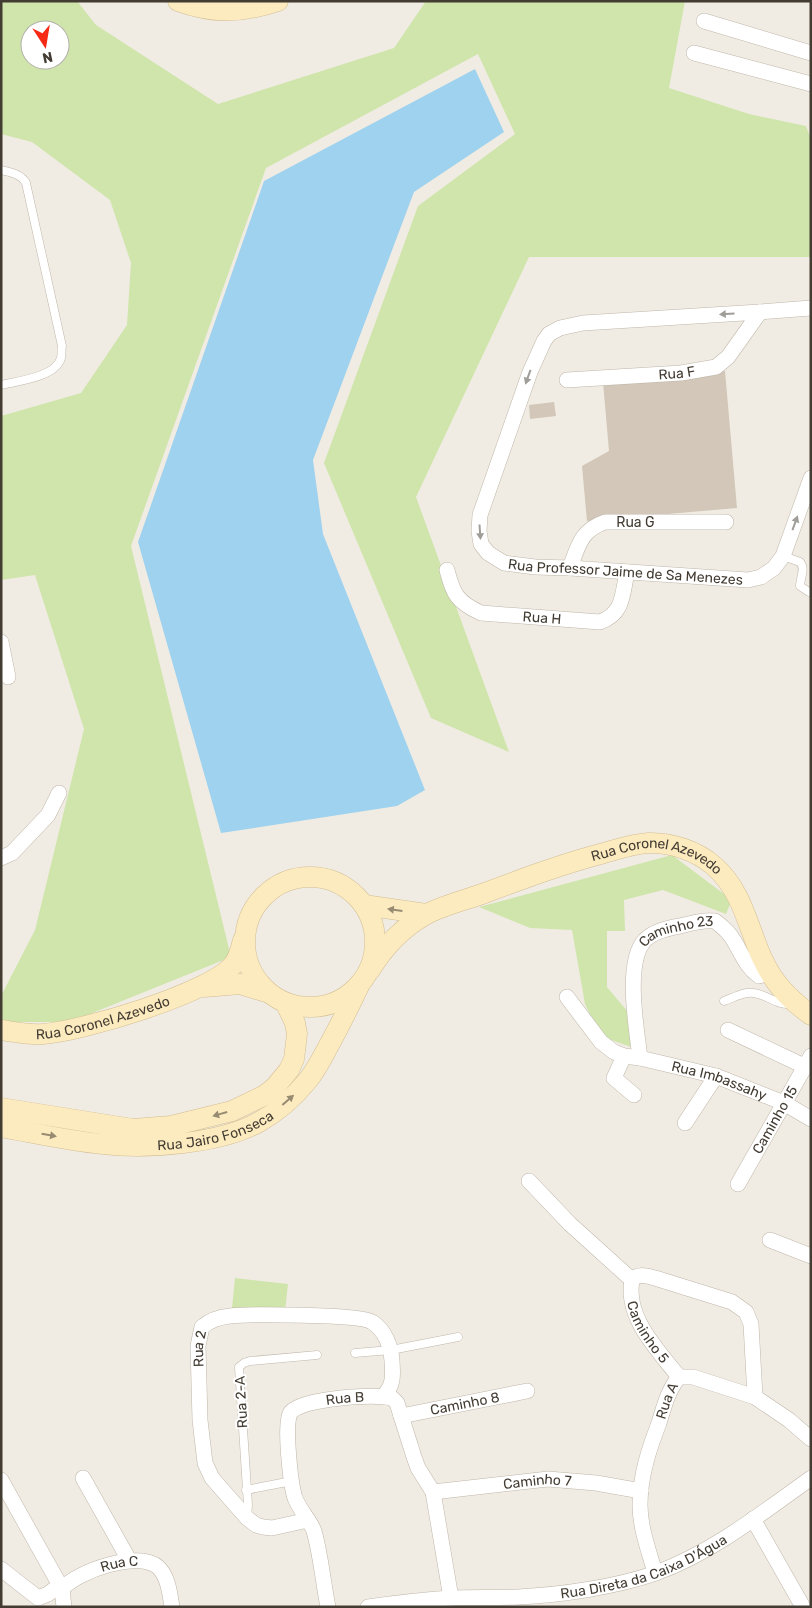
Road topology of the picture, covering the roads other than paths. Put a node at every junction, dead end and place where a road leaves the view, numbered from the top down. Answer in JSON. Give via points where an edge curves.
{"nodes":[{"id":1,"x":178,"y":1,"type":"edge"},
{"id":2,"x":278,"y":1,"type":"edge"},
{"id":3,"x":704,"y":21,"type":"dead end"},
{"id":4,"x":694,"y":53,"type":"dead end"},
{"id":5,"x":811,"y":53,"type":"edge"},
{"id":6,"x":811,"y":84,"type":"edge"},
{"id":7,"x":1,"y":170,"type":"edge"},
{"id":8,"x":810,"y":308,"type":"edge"},
{"id":9,"x":760,"y":312,"type":"junction"},
{"id":10,"x":567,"y":380,"type":"dead end"},
{"id":11,"x":1,"y":385,"type":"edge"},
{"id":12,"x":811,"y":478,"type":"edge"},
{"id":13,"x":726,"y":522,"type":"dead end"},
{"id":14,"x":783,"y":556,"type":"junction"},
{"id":15,"x":570,"y":568,"type":"junction"},
{"id":16,"x":446,"y":570,"type":"dead end"},
{"id":17,"x":627,"y":572,"type":"junction"},
{"id":18,"x":809,"y":592,"type":"dead end"},
{"id":19,"x":1,"y":642,"type":"edge"},
{"id":20,"x":8,"y":677,"type":"dead end"},
{"id":21,"x":59,"y":792,"type":"dead end"},
{"id":22,"x":1,"y":858,"type":"edge"},
{"id":23,"x":364,"y":905,"type":"junction"},
{"id":24,"x":426,"y":914,"type":"junction"},
{"id":25,"x":244,"y":938,"type":"junction"},
{"id":26,"x":770,"y":972,"type":"junction"},
{"id":27,"x":364,"y":978,"type":"junction"},
{"id":28,"x":200,"y":987,"type":"junction"},
{"id":29,"x":267,"y":992,"type":"junction"},
{"id":30,"x":567,"y":997,"type":"dead end"},
{"id":31,"x":724,"y":1001,"type":"dead end"},
{"id":32,"x":286,"y":1004,"type":"junction"},
{"id":33,"x":803,"y":1010,"type":"edge"},
{"id":34,"x":1,"y":1030,"type":"edge"},
{"id":35,"x":728,"y":1030,"type":"dead end"},
{"id":36,"x":624,"y":1056,"type":"junction"},
{"id":37,"x":640,"y":1058,"type":"junction"},
{"id":38,"x":807,"y":1061,"type":"edge"},
{"id":39,"x":716,"y":1076,"type":"junction"},
{"id":40,"x":634,"y":1094,"type":"dead end"},
{"id":41,"x":784,"y":1103,"type":"junction"},
{"id":42,"x":1,"y":1108,"type":"edge"},
{"id":43,"x":811,"y":1119,"type":"edge"},
{"id":44,"x":685,"y":1123,"type":"dead end"},
{"id":45,"x":1,"y":1127,"type":"edge"},
{"id":46,"x":529,"y":1181,"type":"dead end"},
{"id":47,"x":738,"y":1184,"type":"dead end"},
{"id":48,"x":770,"y":1240,"type":"dead end"},
{"id":49,"x":811,"y":1256,"type":"edge"},
{"id":50,"x":632,"y":1280,"type":"junction"},
{"id":51,"x":458,"y":1337,"type":"dead end"},
{"id":52,"x":391,"y":1350,"type":"junction"},
{"id":53,"x":355,"y":1353,"type":"dead end"},
{"id":54,"x":317,"y":1355,"type":"dead end"},
{"id":55,"x":679,"y":1377,"type":"junction"},
{"id":56,"x":527,"y":1391,"type":"dead end"},
{"id":57,"x":383,"y":1396,"type":"junction"},
{"id":58,"x":755,"y":1397,"type":"junction"},
{"id":59,"x":402,"y":1416,"type":"junction"},
{"id":60,"x":811,"y":1439,"type":"edge"},
{"id":61,"x":83,"y":1478,"type":"dead end"},
{"id":62,"x":811,"y":1478,"type":"edge"},
{"id":63,"x":1,"y":1480,"type":"edge"},
{"id":64,"x":292,"y":1481,"type":"junction"},
{"id":65,"x":246,"y":1490,"type":"junction"},
{"id":66,"x":641,"y":1491,"type":"junction"},
{"id":67,"x":433,"y":1492,"type":"junction"},
{"id":68,"x":247,"y":1518,"type":"junction"},
{"id":69,"x":753,"y":1519,"type":"junction"},
{"id":70,"x":308,"y":1520,"type":"junction"},
{"id":71,"x":129,"y":1560,"type":"junction"},
{"id":72,"x":1,"y":1569,"type":"edge"},
{"id":73,"x":655,"y":1573,"type":"junction"},
{"id":74,"x":61,"y":1587,"type":"junction"},
{"id":75,"x":451,"y":1598,"type":"junction"},
{"id":76,"x":544,"y":1601,"type":"edge"},
{"id":77,"x":484,"y":1602,"type":"edge"},
{"id":78,"x":389,"y":1605,"type":"edge"},
{"id":79,"x":64,"y":1607,"type":"edge"},
{"id":80,"x":172,"y":1607,"type":"edge"},
{"id":81,"x":328,"y":1607,"type":"edge"},
{"id":82,"x":368,"y":1607,"type":"edge"},
{"id":83,"x":803,"y":1607,"type":"edge"}],
"edges":[{"from":1,"to":2,"type":"main road","via":[[213,11],[236,11]]},
{"from":3,"to":5,"type":"street"},
{"from":4,"to":6,"type":"street"},
{"from":7,"to":11,"type":"lane","via":[[20,176],[26,182],[62,346],[61,359],[50,372]]},
{"from":8,"to":9,"type":"street","name":"Rua Professor Jaime de Sa Menezes"},
{"from":9,"to":10,"type":"street","name":"Rua F","via":[[728,357],[716,367],[681,373]]},
{"from":9,"to":15,"type":"street","name":"Rua Professor Jaime de Sa Menezes","one_way":true,"via":[[583,323],[549,334],[530,372],[480,515],[479,531],[488,553],[504,563]]},
{"from":14,"to":12,"type":"street","name":"Rua Professor Jaime de Sa Menezes","one_way":true},
{"from":13,"to":15,"type":"street","name":"Rua G","via":[[605,522],[583,536]]},
{"from":14,"to":17,"type":"street","name":"Rua Professor Jaime de Sa Menezes","via":[[761,577],[748,580]]},
{"from":14,"to":18,"type":"lane","via":[[802,564],[800,584]]},
{"from":15,"to":17,"type":"street","name":"Rua Professor Jaime de Sa Menezes"},
{"from":16,"to":17,"type":"street","name":"Rua H","via":[[456,596],[466,606],[481,613],[600,622],[616,613],[621,604]]},
{"from":19,"to":20,"type":"street"},
{"from":21,"to":22,"type":"street","via":[[48,815],[12,853]]},
{"from":24,"to":23,"type":"main road","one_way":true},
{"from":23,"to":25,"type":"main road","via":[[337,882],[320,877],[301,877],[268,891],[247,920]]},
{"from":23,"to":27,"type":"main road","via":[[376,937],[375,954]]},
{"from":24,"to":26,"type":"main road","name":"Rua Coronel Azevedo","via":[[590,857],[639,844],[674,846],[704,858],[732,885]]},
{"from":24,"to":27,"type":"main road","via":[[394,938]]},
{"from":25,"to":28,"type":"main road","via":[[232,966]]},
{"from":25,"to":29,"type":"main road","via":[[248,964]]},
{"from":26,"to":33,"type":"main road","name":"Rua Coronel Azevedo","via":[[781,990]]},
{"from":26,"to":37,"type":"street","name":"Caminho 23","via":[[759,976],[753,972],[734,940],[715,921],[669,928],[651,936],[636,958],[634,999]]},
{"from":27,"to":32,"type":"main road","via":[[343,998],[325,1006],[306,1008]]},
{"from":45,"to":27,"type":"main road","name":"Rua Jairo Fonseca","one_way":true,"via":[[87,1142],[132,1146],[201,1140],[250,1126],[272,1113],[308,1081]]},
{"from":28,"to":29,"type":"main road","via":[[240,984]]},
{"from":28,"to":34,"type":"main road","name":"Rua Coronel Azevedo","via":[[139,1010],[69,1030],[33,1034]]},
{"from":29,"to":32,"type":"main road"},
{"from":30,"to":36,"type":"street","name":"Rua Imbassahy","via":[[604,1045]]},
{"from":31,"to":33,"type":"lane","via":[[753,993]]},
{"from":32,"to":42,"type":"main road","name":"Rua Jairo Fonseca","one_way":true,"via":[[297,1034],[289,1070],[265,1095],[232,1111],[171,1126],[133,1129]]},
{"from":35,"to":38,"type":"street"},
{"from":36,"to":37,"type":"street","name":"Rua Imbassahy"},
{"from":36,"to":40,"type":"street","via":[[614,1078]]},
{"from":37,"to":39,"type":"street","name":"Rua Imbassahy"},
{"from":38,"to":41,"type":"street","name":"Caminho 15"},
{"from":39,"to":41,"type":"street","name":"Rua Imbassahy"},
{"from":39,"to":44,"type":"street"},
{"from":41,"to":43,"type":"street","name":"Rua Imbassahy"},
{"from":41,"to":47,"type":"street","name":"Caminho 15"},
{"from":46,"to":50,"type":"street","via":[[570,1224]]},
{"from":48,"to":49,"type":"street"},
{"from":50,"to":55,"type":"street","name":"Caminho 5","via":[[634,1306],[642,1328]]},
{"from":50,"to":58,"type":"street","via":[[643,1275],[655,1278],[732,1302],[746,1312],[752,1324]]},
{"from":51,"to":52,"type":"lane"},
{"from":52,"to":53,"type":"lane"},
{"from":52,"to":57,"type":"street","name":"Rua 2","via":[[392,1383]]},
{"from":52,"to":68,"type":"street","name":"Rua 2","via":[[376,1325],[366,1319],[236,1316],[213,1320],[202,1327],[198,1354],[205,1463],[212,1478]]},
{"from":54,"to":65,"type":"lane","name":"Rua 2-A","via":[[250,1361],[239,1367]]},
{"from":55,"to":58,"type":"street","name":"Rua A","via":[[693,1377]]},
{"from":55,"to":66,"type":"street","name":"Rua A","via":[[670,1390],[645,1462]]},
{"from":56,"to":59,"type":"street","name":"Caminho 8"},
{"from":57,"to":59,"type":"street","name":"Rua B","via":[[397,1403]]},
{"from":57,"to":64,"type":"street","name":"Rua B","via":[[334,1400],[305,1405],[292,1411],[287,1430]]},
{"from":58,"to":60,"type":"street","name":"Rua A"},
{"from":59,"to":67,"type":"street","name":"Rua B","via":[[418,1468]]},
{"from":61,"to":71,"type":"street"},
{"from":62,"to":69,"type":"street","name":"Rua Direta da Caixa D'Água"},
{"from":63,"to":74,"type":"street"},
{"from":64,"to":65,"type":"lane"},
{"from":64,"to":70,"type":"street","name":"Rua B","via":[[295,1496]]},
{"from":65,"to":68,"type":"lane","name":"Rua 2-A"},
{"from":66,"to":67,"type":"street","name":"Caminho 7","via":[[548,1479]]},
{"from":66,"to":73,"type":"street","name":"Rua A","via":[[641,1520]]},
{"from":67,"to":75,"type":"street","name":"Rua B"},
{"from":68,"to":70,"type":"street","name":"Rua 2","via":[[262,1528]]},
{"from":69,"to":73,"type":"street","name":"Rua Direta da Caixa D'Água","via":[[703,1550]]},
{"from":69,"to":83,"type":"street"},
{"from":70,"to":81,"type":"street","name":"Rua B","via":[[318,1547]]},
{"from":71,"to":74,"type":"street","name":"Rua C","via":[[78,1576]]},
{"from":71,"to":80,"type":"street","name":"Rua C","via":[[144,1560],[160,1568]]},
{"from":72,"to":74,"type":"street","name":"Rua C","via":[[38,1598]]},
{"from":73,"to":76,"type":"street","name":"Rua Direta da Caixa D'Água"},
{"from":74,"to":79,"type":"street"},
{"from":75,"to":77,"type":"street","name":"Rua Direta da Caixa D'Água"},
{"from":75,"to":78,"type":"street","name":"Rua Direta da Caixa D'Água"},
{"from":76,"to":77,"type":"street","name":"Rua Direta da Caixa D'Água"},
{"from":78,"to":82,"type":"street","name":"Rua Direta da Caixa D'Água"}]}
